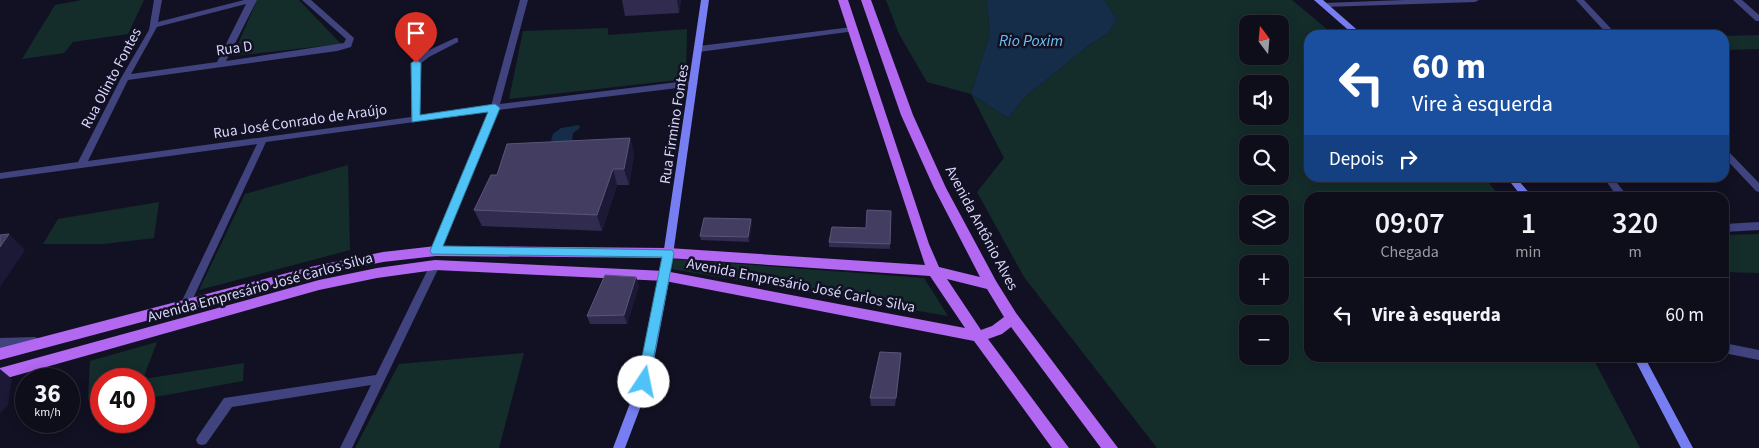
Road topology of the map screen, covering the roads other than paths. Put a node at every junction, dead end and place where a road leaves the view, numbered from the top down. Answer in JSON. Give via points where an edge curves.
{"nodes":[{"id":1,"x":158,"y":0,"type":"edge"},
{"id":2,"x":252,"y":0,"type":"edge"},
{"id":3,"x":306,"y":0,"type":"edge"},
{"id":4,"x":704,"y":0,"type":"edge"},
{"id":5,"x":843,"y":0,"type":"edge"},
{"id":6,"x":866,"y":0,"type":"edge"},
{"id":7,"x":1475,"y":0,"type":"edge"},
{"id":8,"x":1580,"y":0,"type":"edge"},
{"id":9,"x":1737,"y":0,"type":"edge"},
{"id":10,"x":522,"y":1,"type":"edge"},
{"id":11,"x":1321,"y":3,"type":"edge"},
{"id":12,"x":1759,"y":19,"type":"edge"},
{"id":13,"x":153,"y":26,"type":"junction"},
{"id":14,"x":852,"y":29,"type":"junction"},
{"id":15,"x":1353,"y":30,"type":"edge"},
{"id":16,"x":1608,"y":30,"type":"edge"},
{"id":17,"x":455,"y":40,"type":"dead end"},
{"id":18,"x":699,"y":48,"type":"junction"},
{"id":19,"x":221,"y":63,"type":"junction"},
{"id":20,"x":125,"y":78,"type":"junction"},
{"id":21,"x":694,"y":82,"type":"junction"},
{"id":22,"x":495,"y":108,"type":"junction"},
{"id":23,"x":415,"y":119,"type":"junction"},
{"id":24,"x":263,"y":140,"type":"junction"},
{"id":25,"x":1729,"y":157,"type":"edge"},
{"id":26,"x":81,"y":166,"type":"junction"},
{"id":27,"x":0,"y":176,"type":"edge"},
{"id":28,"x":1515,"y":182,"type":"edge"},
{"id":29,"x":1611,"y":182,"type":"edge"},
{"id":30,"x":1759,"y":189,"type":"edge"},
{"id":31,"x":1524,"y":192,"type":"edge"},
{"id":32,"x":1619,"y":192,"type":"edge"},
{"id":33,"x":1759,"y":226,"type":"edge"},
{"id":34,"x":1729,"y":228,"type":"edge"},
{"id":35,"x":436,"y":251,"type":"junction"},
{"id":36,"x":668,"y":253,"type":"junction"},
{"id":37,"x":435,"y":265,"type":"junction"},
{"id":38,"x":934,"y":271,"type":"junction"},
{"id":39,"x":665,"y":276,"type":"junction"},
{"id":40,"x":991,"y":285,"type":"junction"},
{"id":41,"x":184,"y":307,"type":"junction"},
{"id":42,"x":1011,"y":317,"type":"junction"},
{"id":43,"x":978,"y":336,"type":"junction"},
{"id":44,"x":51,"y":341,"type":"junction"},
{"id":45,"x":0,"y":343,"type":"edge"},
{"id":46,"x":1729,"y":349,"type":"edge"},
{"id":47,"x":0,"y":354,"type":"edge"},
{"id":48,"x":1759,"y":355,"type":"edge"},
{"id":49,"x":1641,"y":362,"type":"edge"},
{"id":50,"x":0,"y":374,"type":"edge"},
{"id":51,"x":380,"y":379,"type":"junction"},
{"id":52,"x":202,"y":440,"type":"dead end"},
{"id":53,"x":346,"y":448,"type":"edge"},
{"id":54,"x":619,"y":448,"type":"edge"},
{"id":55,"x":1061,"y":448,"type":"edge"},
{"id":56,"x":1110,"y":448,"type":"edge"},
{"id":57,"x":1687,"y":448,"type":"edge"}],
"edges":[{"from":1,"to":13,"type":"street","name":"Rua Olinto Fontes"},
{"from":2,"to":13,"type":"street"},
{"from":2,"to":19,"type":"street"},
{"from":3,"to":19,"type":"street","name":"Rua D","via":[[350,38],[348,45]]},
{"from":4,"to":18,"type":"street","name":"Rua Firmino Fontes"},
{"from":5,"to":14,"type":"main road"},
{"from":6,"to":40,"type":"main road","name":"Avenida Antônio Alves","via":[[907,115],[940,188]]},
{"from":7,"to":11,"type":"street"},
{"from":8,"to":16,"type":"street"},
{"from":9,"to":12,"type":"street"},
{"from":10,"to":22,"type":"street"},
{"from":11,"to":15,"type":"street"},
{"from":13,"to":20,"type":"street","name":"Rua Olinto Fontes"},
{"from":14,"to":18,"type":"street"},
{"from":14,"to":38,"type":"main road"},
{"from":17,"to":23,"type":"street","via":[[416,63]]},
{"from":18,"to":21,"type":"street","name":"Rua Firmino Fontes"},
{"from":19,"to":20,"type":"street","name":"Rua D"},
{"from":20,"to":26,"type":"street","name":"Rua Olinto Fontes"},
{"from":21,"to":22,"type":"street","name":"Rua José Conrado de Araújo"},
{"from":21,"to":36,"type":"street","name":"Rua Firmino Fontes"},
{"from":22,"to":23,"type":"street","name":"Rua José Conrado de Araújo"},
{"from":22,"to":35,"type":"street"},
{"from":23,"to":24,"type":"street","name":"Rua José Conrado de Araújo"},
{"from":24,"to":26,"type":"street","name":"Rua José Conrado de Araújo"},
{"from":24,"to":41,"type":"street"},
{"from":25,"to":30,"type":"street"},
{"from":26,"to":27,"type":"street","name":"Rua José Conrado de Araújo"},
{"from":28,"to":31,"type":"street"},
{"from":29,"to":32,"type":"street"},
{"from":33,"to":34,"type":"street"},
{"from":35,"to":36,"type":"main road","name":"Avenida Empresário José Carlos Silva"},
{"from":35,"to":41,"type":"main road","name":"Avenida Empresário José Carlos Silva","via":[[383,257],[310,272]]},
{"from":36,"to":38,"type":"main road","name":"Avenida Empresário José Carlos Silva"},
{"from":36,"to":39,"type":"street","name":"Rua Firmino Fontes"},
{"from":37,"to":39,"type":"main road","name":"Avenida Empresário José Carlos Silva"},
{"from":37,"to":50,"type":"main road","name":"Avenida Empresário José Carlos Silva","via":[[367,274],[319,285]]},
{"from":37,"to":51,"type":"street"},
{"from":38,"to":40,"type":"main road","name":"Avenida Empresário José Carlos Silva"},
{"from":38,"to":43,"type":"main road"},
{"from":39,"to":43,"type":"main road","name":"Avenida Empresário José Carlos Silva"},
{"from":39,"to":54,"type":"street","name":"Rua Firmino Fontes","via":[[644,382]]},
{"from":40,"to":42,"type":"main road","name":"Avenida Antônio Alves"},
{"from":41,"to":44,"type":"main road","name":"Avenida Empresário José Carlos Silva"},
{"from":42,"to":43,"type":"main road","via":[[1000,329]]},
{"from":42,"to":56,"type":"main road","name":"Avenida Antônio Alves"},
{"from":43,"to":55,"type":"main road"},
{"from":44,"to":45,"type":"street"},
{"from":44,"to":47,"type":"main road","name":"Avenida Empresário José Carlos Silva"},
{"from":46,"to":48,"type":"street"},
{"from":49,"to":57,"type":"street"},
{"from":51,"to":52,"type":"street","via":[[228,402]]},
{"from":51,"to":53,"type":"street"}]}
